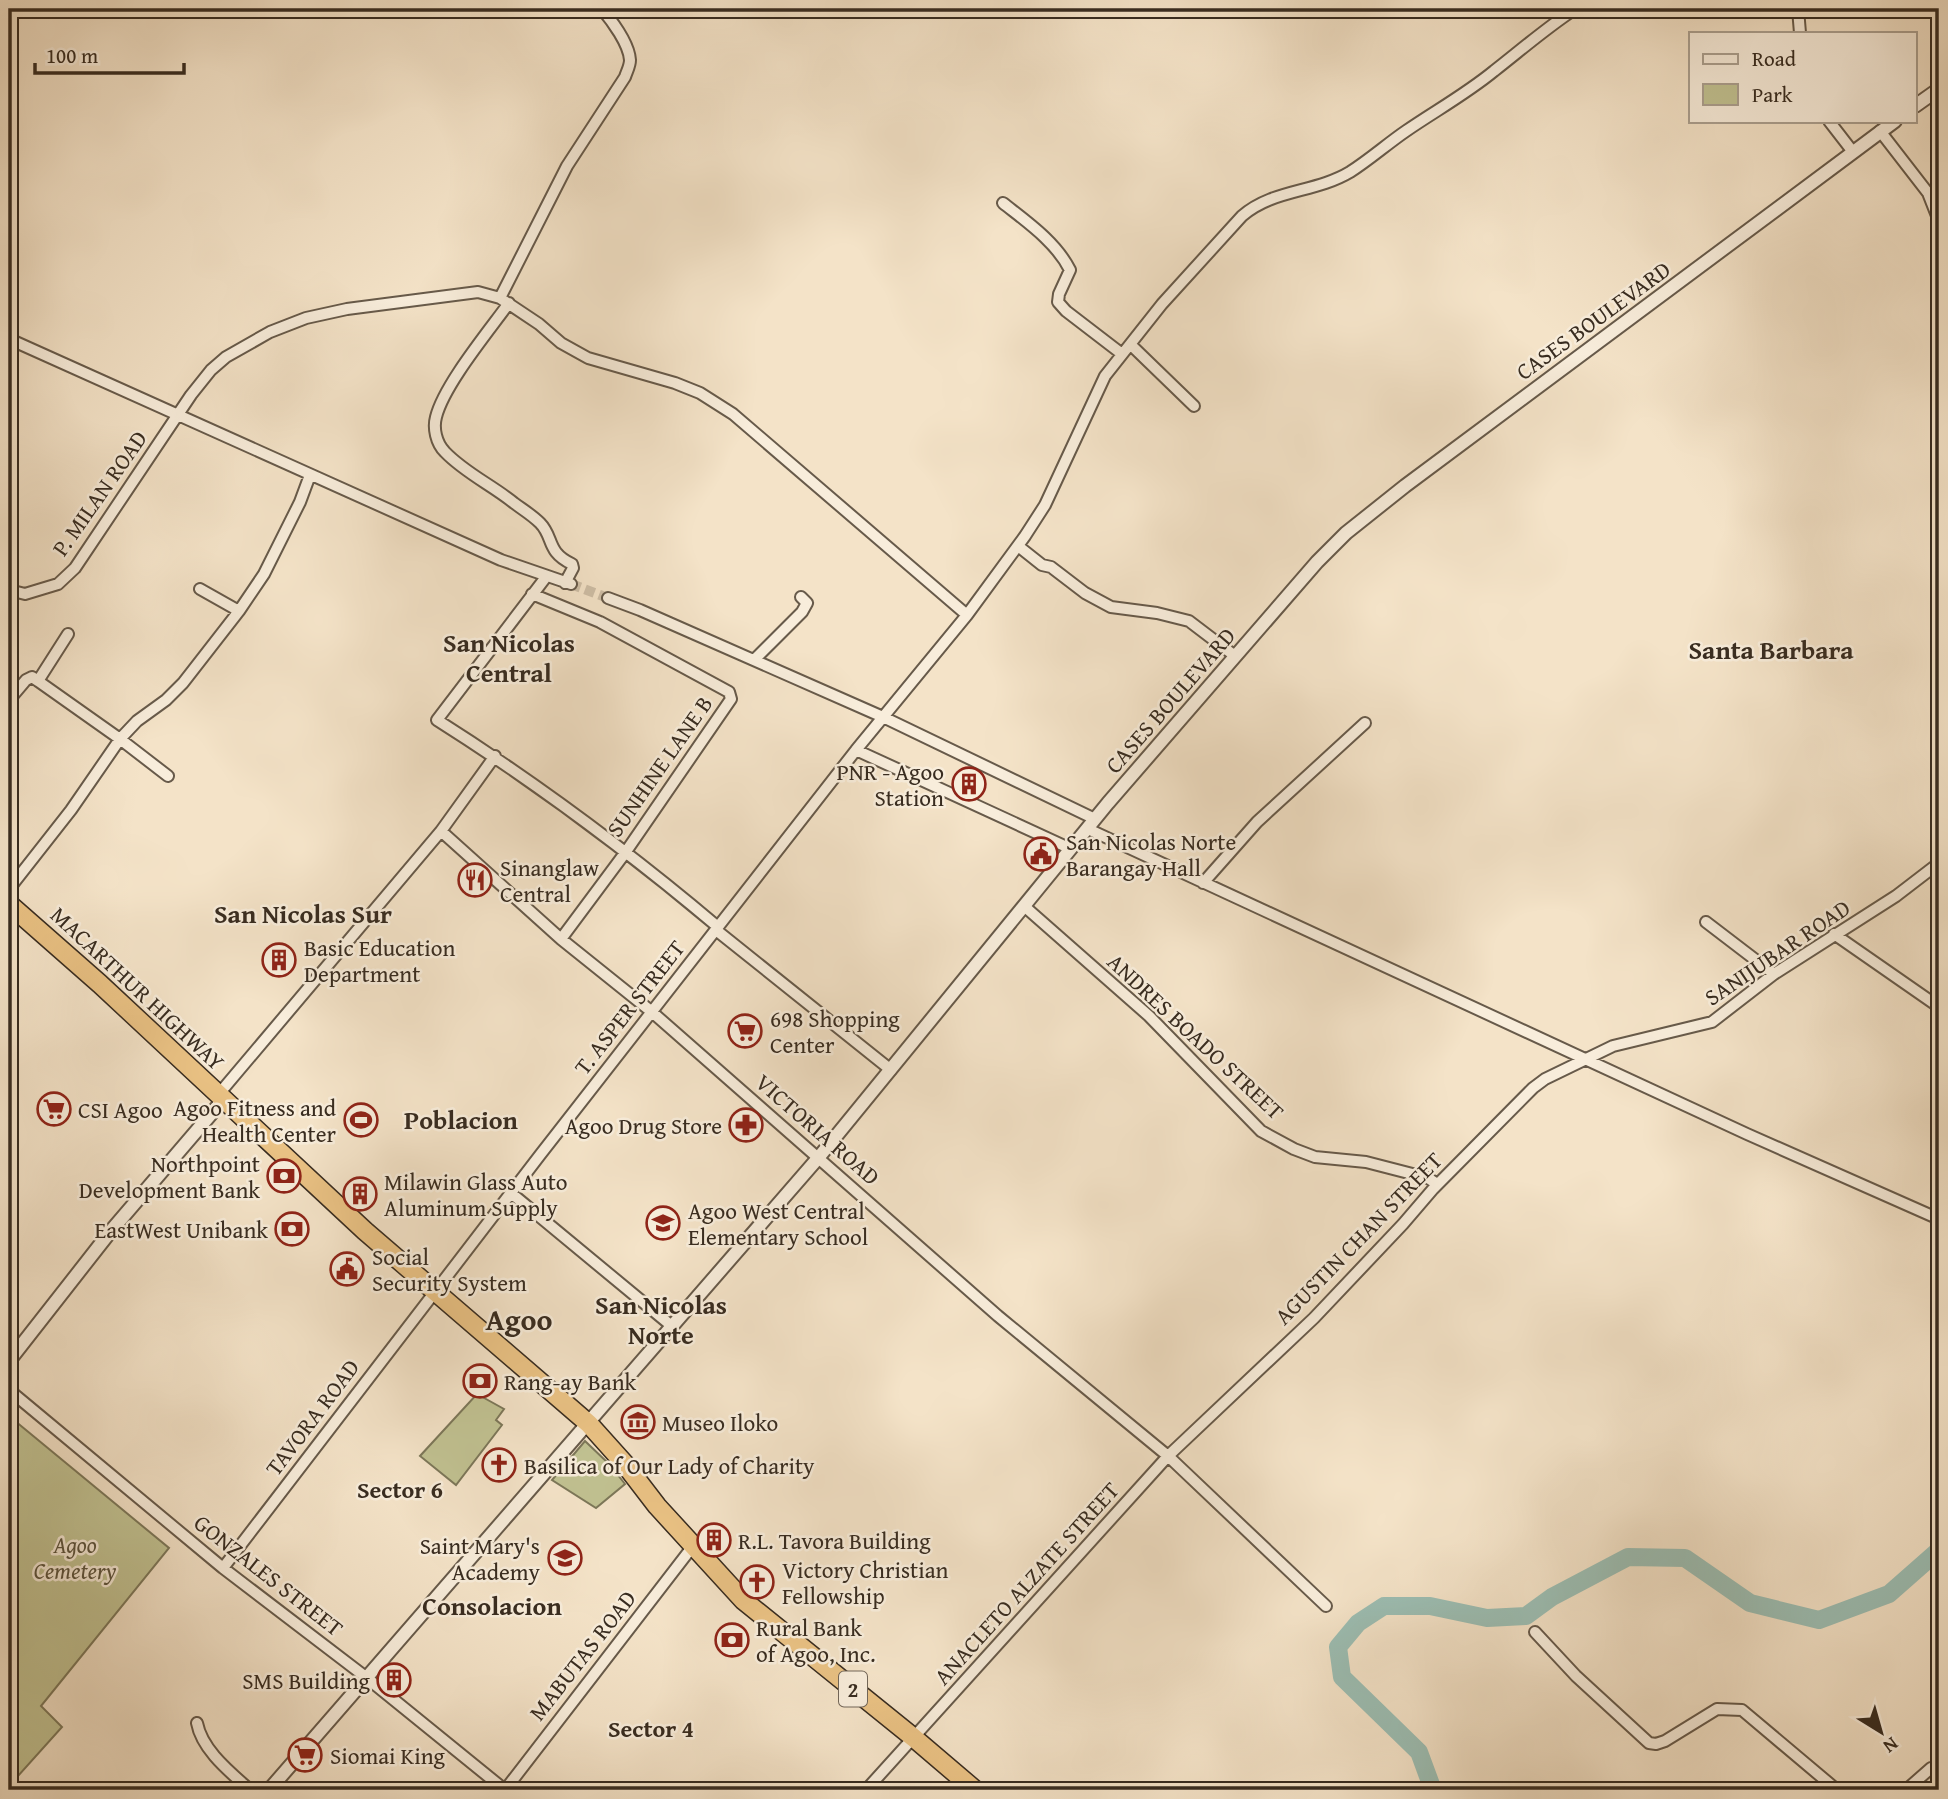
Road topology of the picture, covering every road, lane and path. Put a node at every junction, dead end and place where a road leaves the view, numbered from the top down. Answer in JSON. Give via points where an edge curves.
{"nodes":[{"id":1,"x":603,"y":9,"type":"edge"},
{"id":2,"x":1574,"y":9,"type":"edge"},
{"id":3,"x":1798,"y":9,"type":"edge"},
{"id":4,"x":1800,"y":32,"type":"edge"},
{"id":5,"x":1939,"y":89,"type":"edge"},
{"id":6,"x":1916,"y":105,"type":"edge"},
{"id":7,"x":1830,"y":122,"type":"edge"},
{"id":8,"x":1894,"y":122,"type":"edge"},
{"id":9,"x":1880,"y":131,"type":"junction"},
{"id":10,"x":1853,"y":152,"type":"junction"},
{"id":11,"x":1003,"y":203,"type":"dead end"},
{"id":12,"x":1939,"y":221,"type":"edge"},
{"id":13,"x":504,"y":301,"type":"junction"},
{"id":14,"x":9,"y":339,"type":"edge"},
{"id":15,"x":1131,"y":345,"type":"junction"},
{"id":16,"x":1122,"y":354,"type":"junction"},
{"id":17,"x":1194,"y":405,"type":"dead end"},
{"id":18,"x":178,"y":417,"type":"junction"},
{"id":19,"x":310,"y":475,"type":"junction"},
{"id":20,"x":1018,"y":546,"type":"junction"},
{"id":21,"x":546,"y":577,"type":"junction"},
{"id":22,"x":200,"y":589,"type":"dead end"},
{"id":23,"x":9,"y":590,"type":"edge"},
{"id":24,"x":532,"y":594,"type":"junction"},
{"id":25,"x":801,"y":597,"type":"dead end"},
{"id":26,"x":608,"y":598,"type":"tunnel mouth"},
{"id":27,"x":239,"y":611,"type":"junction"},
{"id":28,"x":967,"y":615,"type":"junction"},
{"id":29,"x":68,"y":634,"type":"dead end"},
{"id":30,"x":1235,"y":656,"type":"junction"},
{"id":31,"x":755,"y":659,"type":"junction"},
{"id":32,"x":38,"y":681,"type":"junction"},
{"id":33,"x":9,"y":700,"type":"edge"},
{"id":34,"x":883,"y":717,"type":"junction"},
{"id":35,"x":1365,"y":723,"type":"dead end"},
{"id":36,"x":121,"y":739,"type":"junction"},
{"id":37,"x":856,"y":750,"type":"junction"},
{"id":38,"x":495,"y":756,"type":"junction"},
{"id":39,"x":168,"y":776,"type":"dead end"},
{"id":40,"x":1091,"y":824,"type":"junction"},
{"id":41,"x":442,"y":831,"type":"junction"},
{"id":42,"x":1071,"y":849,"type":"junction"},
{"id":43,"x":625,"y":853,"type":"junction"},
{"id":44,"x":1939,"y":863,"type":"edge"},
{"id":45,"x":1203,"y":883,"type":"junction"},
{"id":46,"x":9,"y":890,"type":"edge"},
{"id":47,"x":9,"y":904,"type":"edge"},
{"id":48,"x":1024,"y":906,"type":"junction"},
{"id":49,"x":1706,"y":922,"type":"dead end"},
{"id":50,"x":717,"y":928,"type":"junction"},
{"id":51,"x":1834,"y":934,"type":"junction"},
{"id":52,"x":561,"y":939,"type":"junction"},
{"id":53,"x":1774,"y":974,"type":"junction"},
{"id":54,"x":1939,"y":1007,"type":"edge"},
{"id":55,"x":652,"y":1012,"type":"junction"},
{"id":56,"x":1585,"y":1059,"type":"junction"},
{"id":57,"x":891,"y":1070,"type":"junction"},
{"id":58,"x":221,"y":1097,"type":"junction"},
{"id":59,"x":819,"y":1157,"type":"junction"},
{"id":60,"x":1437,"y":1184,"type":"junction"},
{"id":61,"x":511,"y":1193,"type":"junction"},
{"id":62,"x":1939,"y":1219,"type":"edge"},
{"id":63,"x":435,"y":1291,"type":"junction"},
{"id":64,"x":673,"y":1327,"type":"junction"},
{"id":65,"x":9,"y":1361,"type":"edge"},
{"id":66,"x":9,"y":1390,"type":"edge"},
{"id":67,"x":589,"y":1424,"type":"junction"},
{"id":68,"x":1168,"y":1456,"type":"junction"},
{"id":69,"x":693,"y":1546,"type":"junction"},
{"id":70,"x":223,"y":1568,"type":"junction"},
{"id":71,"x":1326,"y":1606,"type":"dead end"},
{"id":72,"x":1535,"y":1632,"type":"dead end"},
{"id":73,"x":367,"y":1678,"type":"junction"},
{"id":74,"x":197,"y":1723,"type":"dead end"},
{"id":75,"x":914,"y":1738,"type":"junction"},
{"id":76,"x":1931,"y":1768,"type":"dead end"},
{"id":77,"x":250,"y":1790,"type":"edge"},
{"id":78,"x":269,"y":1790,"type":"edge"},
{"id":79,"x":505,"y":1790,"type":"edge"},
{"id":80,"x":866,"y":1790,"type":"edge"},
{"id":81,"x":975,"y":1790,"type":"edge"},
{"id":82,"x":1837,"y":1790,"type":"edge"},
{"id":83,"x":1906,"y":1790,"type":"edge"}],
"edges":[{"from":1,"to":13,"type":"street","via":[[626,48],[630,65],[567,166]]},
{"from":2,"to":15,"type":"street","name":"T. ASPER STREET","via":[[1468,91],[1350,172],[1270,198],[1249,210],[1162,304]]},
{"from":3,"to":4,"type":"street"},
{"from":5,"to":6,"type":"street"},
{"from":7,"to":10,"type":"street"},
{"from":8,"to":9,"type":"street","name":"CASES BOULEVARD"},
{"from":9,"to":10,"type":"street","name":"CASES BOULEVARD"},
{"from":9,"to":12,"type":"street","via":[[1928,193]]},
{"from":10,"to":30,"type":"street","name":"CASES BOULEVARD","via":[[1365,517],[1328,550]]},
{"from":11,"to":16,"type":"street","via":[[1066,261],[1070,270],[1058,302]]},
{"from":13,"to":18,"type":"street","name":"P. MILAN ROAD","via":[[478,292],[453,294],[306,318],[226,357],[211,370]]},
{"from":13,"to":21,"type":"street","via":[[443,401],[435,418],[435,435],[443,451],[541,524],[558,556],[572,564],[568,583]]},
{"from":13,"to":28,"type":"street","via":[[587,358],[675,383],[733,414]]},
{"from":14,"to":18,"type":"street"},
{"from":15,"to":16,"type":"street","name":"T. ASPER STREET"},
{"from":15,"to":17,"type":"street"},
{"from":16,"to":20,"type":"street","name":"T. ASPER STREET","via":[[1105,376],[1045,505]]},
{"from":18,"to":19,"type":"street"},
{"from":18,"to":23,"type":"street","name":"P. MILAN ROAD","via":[[75,568],[58,584],[25,594]]},
{"from":19,"to":21,"type":"street"},
{"from":19,"to":27,"type":"street","via":[[282,540]]},
{"from":20,"to":28,"type":"street","name":"T. ASPER STREET"},
{"from":20,"to":30,"type":"street","via":[[1111,607],[1189,621]]},
{"from":21,"to":24,"type":"street"},
{"from":22,"to":27,"type":"street"},
{"from":24,"to":38,"type":"street","via":[[437,720]]},
{"from":24,"to":43,"type":"street","name":"SUNHINE LANE B","via":[[600,622],[729,692],[731,699],[724,711]]},
{"from":25,"to":31,"type":"street","via":[[807,603],[802,612]]},
{"from":26,"to":31,"type":"street"},
{"from":27,"to":36,"type":"street","via":[[183,683]]},
{"from":28,"to":34,"type":"street","name":"T. ASPER STREET"},
{"from":29,"to":32,"type":"street"},
{"from":30,"to":40,"type":"street","name":"CASES BOULEVARD"},
{"from":31,"to":34,"type":"street"},
{"from":32,"to":33,"type":"street","via":[[26,680]]},
{"from":32,"to":36,"type":"street"},
{"from":34,"to":37,"type":"street","name":"T. ASPER STREET"},
{"from":34,"to":40,"type":"street"},
{"from":35,"to":45,"type":"street","via":[[1256,822]]},
{"from":36,"to":39,"type":"street"},
{"from":36,"to":46,"type":"street"},
{"from":37,"to":42,"type":"street"},
{"from":37,"to":50,"type":"street","name":"T. ASPER STREET"},
{"from":38,"to":41,"type":"street"},
{"from":38,"to":43,"type":"street"},
{"from":40,"to":42,"type":"street","name":"CASES BOULEVARD"},
{"from":40,"to":45,"type":"street"},
{"from":41,"to":52,"type":"street","name":"VICTORIA ROAD"},
{"from":41,"to":58,"type":"street"},
{"from":42,"to":48,"type":"street","name":"CASES BOULEVARD"},
{"from":43,"to":50,"type":"street"},
{"from":43,"to":52,"type":"street","name":"SUNHINE LANE B"},
{"from":44,"to":51,"type":"street","name":"SANIJUBAR ROAD","via":[[1896,897]]},
{"from":45,"to":56,"type":"street"},
{"from":47,"to":58,"type":"highway","name":"MACARTHUR HIGHWAY","number":"2"},
{"from":48,"to":57,"type":"street","name":"CASES BOULEVARD"},
{"from":48,"to":60,"type":"street","name":"ANDRES BOADO STREET","via":[[1149,1016],[1261,1130],[1315,1157],[1366,1162]]},
{"from":49,"to":53,"type":"street"},
{"from":50,"to":55,"type":"street","name":"T. ASPER STREET"},
{"from":50,"to":57,"type":"street"},
{"from":51,"to":53,"type":"street","name":"SANIJUBAR ROAD"},
{"from":51,"to":54,"type":"street"},
{"from":52,"to":55,"type":"street","name":"VICTORIA ROAD"},
{"from":53,"to":56,"type":"street","name":"SANIJUBAR ROAD","via":[[1712,1022],[1612,1046]]},
{"from":55,"to":59,"type":"street","name":"VICTORIA ROAD"},
{"from":55,"to":61,"type":"street","name":"T. ASPER STREET"},
{"from":56,"to":60,"type":"street","name":"AGUSTIN CHAN STREET","via":[[1539,1083]]},
{"from":56,"to":62,"type":"street"},
{"from":57,"to":59,"type":"street","name":"CASES BOULEVARD"},
{"from":58,"to":63,"type":"highway","name":"MACARTHUR HIGHWAY","number":"2"},
{"from":58,"to":65,"type":"street"},
{"from":59,"to":64,"type":"street","name":"CASES BOULEVARD"},
{"from":59,"to":68,"type":"street","name":"VICTORIA ROAD","via":[[998,1316]]},
{"from":60,"to":68,"type":"street","name":"AGUSTIN CHAN STREET","via":[[1314,1318]]},
{"from":61,"to":63,"type":"street","name":"T. ASPER STREET"},
{"from":61,"to":64,"type":"street"},
{"from":63,"to":67,"type":"highway","name":"MACARTHUR HIGHWAY","number":"2"},
{"from":63,"to":70,"type":"street","name":"TAVORA ROAD"},
{"from":64,"to":67,"type":"street","name":"CASES BOULEVARD"},
{"from":66,"to":70,"type":"street","name":"GONZALES STREET"},
{"from":67,"to":69,"type":"highway","name":"MACARTHUR HIGHWAY","number":"2"},
{"from":67,"to":73,"type":"street","name":"CASES BOULEVARD"},
{"from":68,"to":71,"type":"street","name":"VICTORIA ROAD"},
{"from":68,"to":75,"type":"street","name":"ANACLETO ALZATE STREET"},
{"from":69,"to":75,"type":"highway","name":"MACARTHUR HIGHWAY","number":"2","via":[[743,1600]]},
{"from":69,"to":79,"type":"street","name":"MABUTAS ROAD"},
{"from":70,"to":73,"type":"street","name":"GONZALES STREET"},
{"from":72,"to":82,"type":"street","via":[[1650,1743],[1665,1741],[1717,1709],[1742,1710]]},
{"from":73,"to":78,"type":"street","name":"CASES BOULEVARD"},
{"from":73,"to":79,"type":"street","name":"GONZALES STREET"},
{"from":74,"to":77,"type":"street","via":[[206,1745]]},
{"from":75,"to":80,"type":"street","name":"ANACLETO ALZATE STREET"},
{"from":75,"to":81,"type":"highway","name":"MACARTHUR HIGHWAY","number":"2"},
{"from":76,"to":83,"type":"street"}]}
